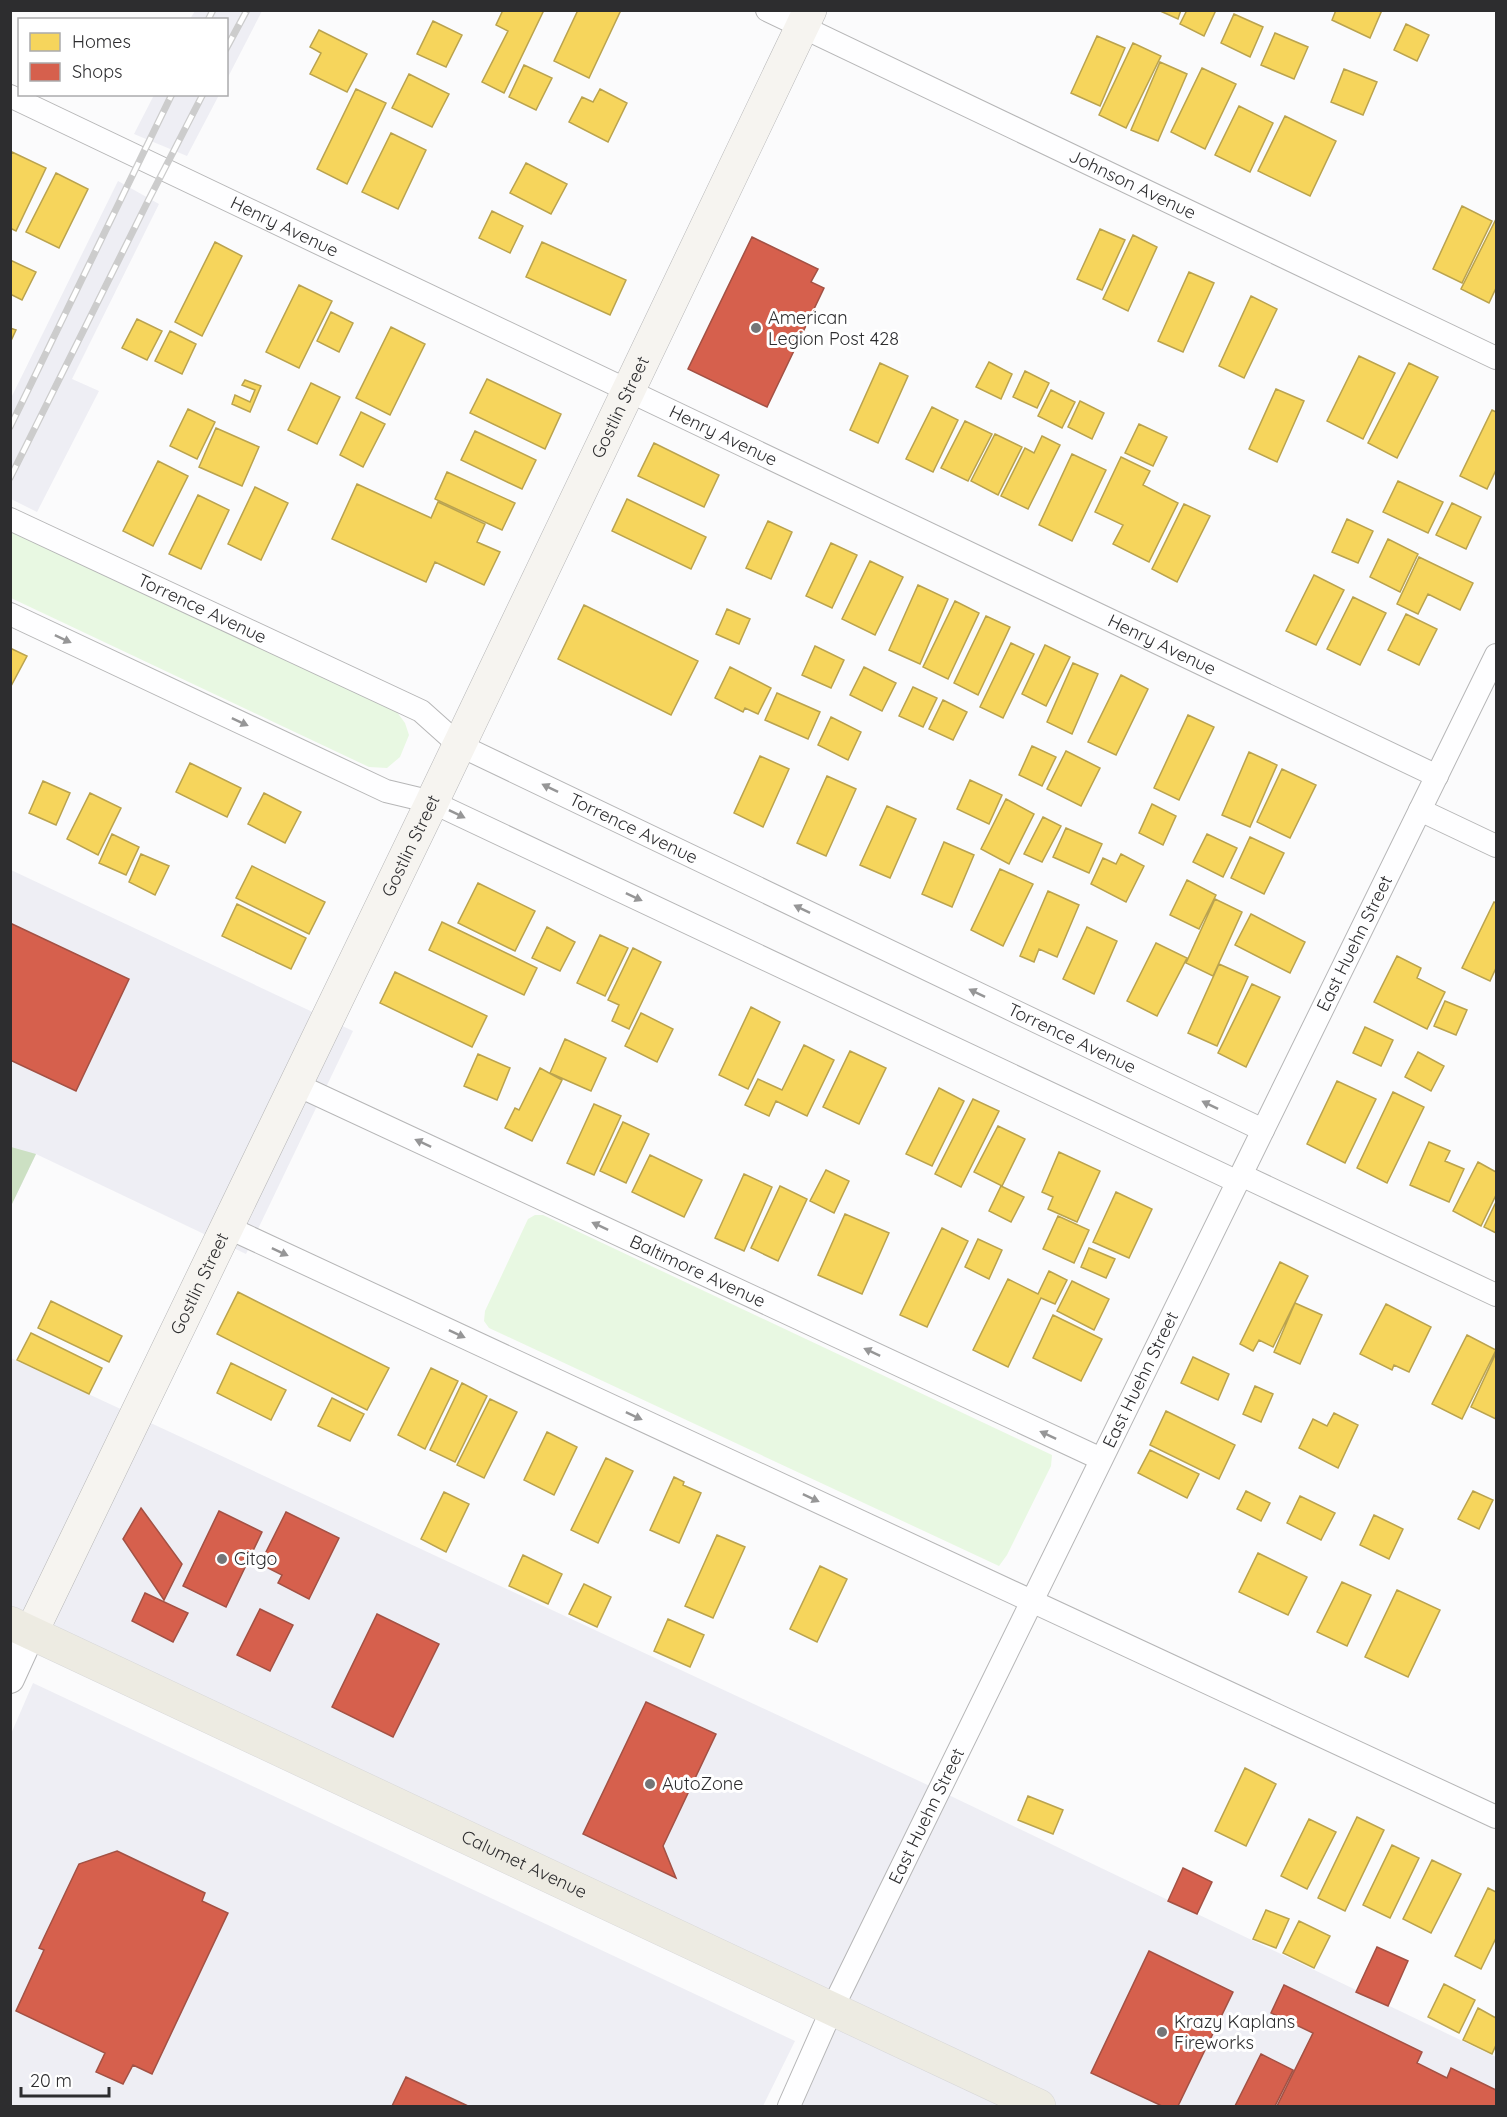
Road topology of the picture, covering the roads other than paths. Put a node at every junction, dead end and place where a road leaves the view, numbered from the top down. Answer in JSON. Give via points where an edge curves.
{"nodes":[{"id":1,"x":767,"y":10,"type":"edge"},
{"id":2,"x":806,"y":19,"type":"edge"},
{"id":3,"x":10,"y":96,"type":"edge"},
{"id":4,"x":1497,"y":358,"type":"edge"},
{"id":5,"x":628,"y":389,"type":"junction"},
{"id":6,"x":10,"y":519,"type":"edge"},
{"id":7,"x":10,"y":614,"type":"edge"},
{"id":8,"x":1497,"y":655,"type":"edge"},
{"id":9,"x":459,"y":745,"type":"junction"},
{"id":10,"x":1437,"y":776,"type":"junction"},
{"id":11,"x":432,"y":802,"type":"junction"},
{"id":12,"x":1420,"y":810,"type":"junction"},
{"id":13,"x":1497,"y":846,"type":"edge"},
{"id":14,"x":295,"y":1084,"type":"junction"},
{"id":15,"x":1263,"y":1130,"type":"junction"},
{"id":16,"x":1239,"y":1178,"type":"junction"},
{"id":17,"x":227,"y":1227,"type":"junction"},
{"id":18,"x":1497,"y":1295,"type":"edge"},
{"id":19,"x":1101,"y":1460,"type":"junction"},
{"id":20,"x":1032,"y":1601,"type":"junction"},
{"id":21,"x":21,"y":1628,"type":"edge"},
{"id":22,"x":10,"y":1679,"type":"edge"},
{"id":23,"x":1497,"y":1817,"type":"edge"},
{"id":24,"x":832,"y":2009,"type":"junction"},
{"id":25,"x":789,"y":2106,"type":"edge"},
{"id":26,"x":1039,"y":2106,"type":"edge"}],
"edges":[{"from":1,"to":2,"type":"street","name":"Johnson Avenue"},
{"from":2,"to":4,"type":"street","name":"Johnson Avenue"},
{"from":2,"to":5,"type":"main road","name":"Gostlin Street"},
{"from":3,"to":5,"type":"street","name":"Henry Avenue"},
{"from":5,"to":9,"type":"main road","name":"Gostlin Street"},
{"from":5,"to":10,"type":"street","name":"Henry Avenue"},
{"from":6,"to":9,"type":"street","name":"Torrence Avenue","via":[[421,711]]},
{"from":7,"to":11,"type":"street","one_way":true,"via":[[386,791]]},
{"from":8,"to":10,"type":"street","name":"East Huehn Street"},
{"from":9,"to":11,"type":"main road","name":"Gostlin Street"},
{"from":15,"to":9,"type":"street","name":"Torrence Avenue","one_way":true},
{"from":10,"to":12,"type":"street","name":"East Huehn Street"},
{"from":11,"to":14,"type":"main road","name":"Gostlin Street"},
{"from":11,"to":16,"type":"street","one_way":true},
{"from":12,"to":13,"type":"street"},
{"from":12,"to":15,"type":"street","name":"East Huehn Street"},
{"from":14,"to":17,"type":"main road","name":"Gostlin Street"},
{"from":19,"to":14,"type":"street","name":"Baltimore Avenue","one_way":true},
{"from":15,"to":16,"type":"street","name":"East Huehn Street"},
{"from":16,"to":18,"type":"street"},
{"from":16,"to":19,"type":"street","name":"East Huehn Street"},
{"from":17,"to":20,"type":"street","one_way":true},
{"from":17,"to":21,"type":"main road","name":"Gostlin Street"},
{"from":19,"to":20,"type":"street","name":"East Huehn Street"},
{"from":20,"to":23,"type":"street"},
{"from":20,"to":24,"type":"street","name":"East Huehn Street"},
{"from":21,"to":22,"type":"street","name":"Gostlin Street"},
{"from":21,"to":24,"type":"main road","name":"Calumet Avenue"},
{"from":24,"to":25,"type":"street","name":"East Huehn Street"},
{"from":24,"to":26,"type":"main road","name":"Calumet Avenue"}]}
